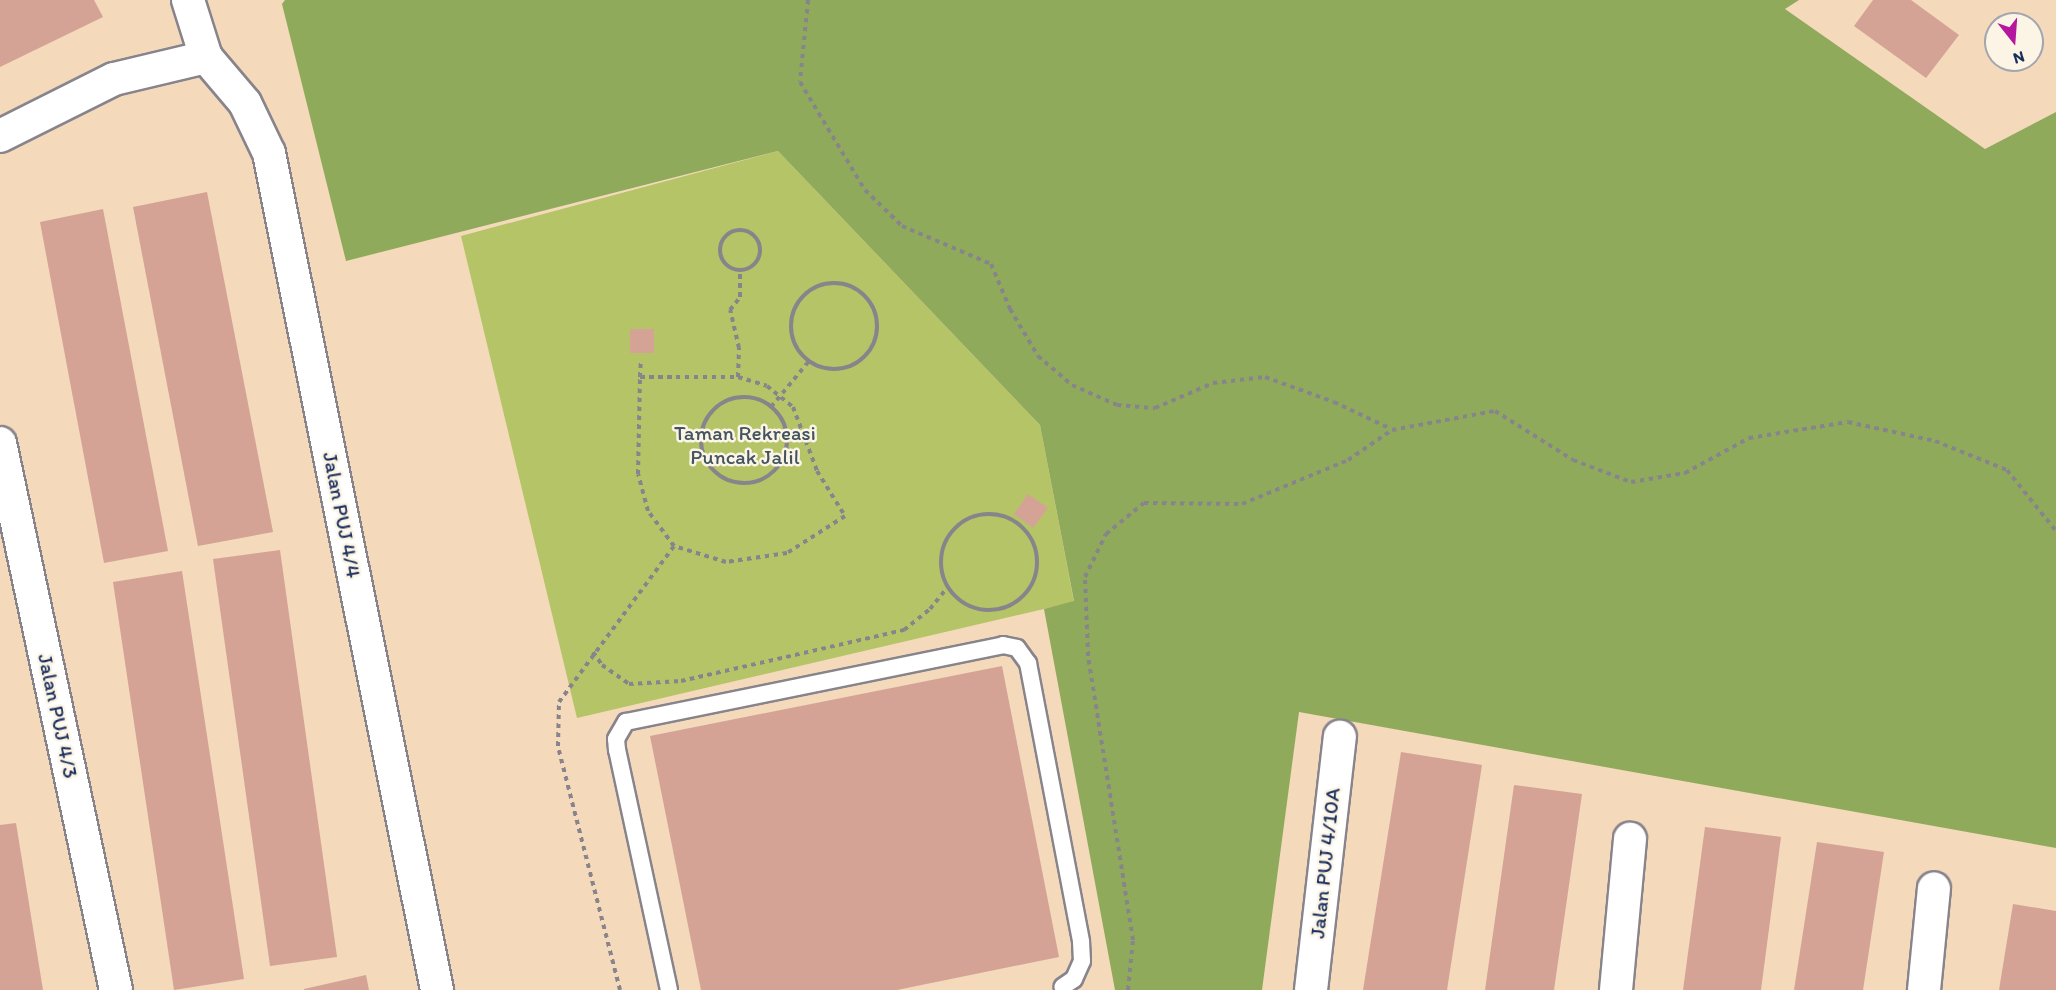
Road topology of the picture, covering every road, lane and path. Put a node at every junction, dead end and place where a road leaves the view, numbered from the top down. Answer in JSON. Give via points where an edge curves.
{"nodes":[{"id":1,"x":188,"y":0,"type":"edge"},
{"id":2,"x":808,"y":0,"type":"edge"},
{"id":3,"x":206,"y":57,"type":"junction"},
{"id":4,"x":0,"y":136,"type":"edge"},
{"id":5,"x":740,"y":270,"type":"junction"},
{"id":6,"x":641,"y":359,"type":"dead end"},
{"id":7,"x":810,"y":361,"type":"junction"},
{"id":8,"x":738,"y":376,"type":"junction"},
{"id":9,"x":640,"y":377,"type":"junction"},
{"id":10,"x":781,"y":395,"type":"junction"},
{"id":11,"x":771,"y":407,"type":"junction"},
{"id":12,"x":1392,"y":430,"type":"junction"},
{"id":13,"x":0,"y":443,"type":"edge"},
{"id":14,"x":2056,"y":531,"type":"edge"},
{"id":15,"x":948,"y":588,"type":"junction"},
{"id":16,"x":593,"y":652,"type":"dead end"},
{"id":17,"x":1340,"y":737,"type":"dead end"},
{"id":18,"x":1630,"y":839,"type":"dead end"},
{"id":19,"x":1934,"y":888,"type":"dead end"},
{"id":20,"x":1057,"y":989,"type":"edge"},
{"id":21,"x":116,"y":990,"type":"edge"},
{"id":22,"x":437,"y":990,"type":"edge"},
{"id":23,"x":669,"y":990,"type":"edge"},
{"id":24,"x":1128,"y":990,"type":"edge"},
{"id":25,"x":1311,"y":990,"type":"edge"},
{"id":26,"x":1616,"y":990,"type":"edge"},
{"id":27,"x":1924,"y":990,"type":"edge"}],
"edges":[{"from":1,"to":3,"type":"street"},
{"from":2,"to":12,"type":"path","via":[[800,82],[865,190],[902,226],[991,264],[1010,309],[1038,356],[1072,386],[1117,405],[1155,408],[1213,383],[1265,377],[1334,402]]},
{"from":3,"to":4,"type":"street","via":[[114,79]]},
{"from":3,"to":22,"type":"street","name":"Jalan PUJ 4/4","via":[[245,104],[269,153]]},
{"from":5,"to":5,"type":"path","via":[[731,268],[720,254],[724,237],[740,229],[756,237],[760,245],[756,263]]},
{"from":5,"to":8,"type":"path","via":[[740,297],[730,310],[739,348]]},
{"from":6,"to":9,"type":"path"},
{"from":7,"to":7,"type":"path","via":[[792,338],[794,308],[815,287],[829,283],[858,290],[869,300],[876,321],[874,343],[865,356],[838,368]]},
{"from":7,"to":10,"type":"path"},
{"from":8,"to":9,"type":"path"},
{"from":8,"to":10,"type":"path"},
{"from":9,"to":10,"type":"path","via":[[638,474],[648,511],[674,546],[726,562],[787,553],[845,516],[817,471],[793,407]]},
{"from":10,"to":11,"type":"path"},
{"from":11,"to":11,"type":"path","via":[[784,424],[787,447],[772,472],[745,483],[716,473],[701,448],[706,419],[715,407],[743,397],[758,399]]},
{"from":12,"to":14,"type":"path","via":[[1496,411],[1573,460],[1631,482],[1685,473],[1749,438],[1848,422],[1935,441],[2007,470]]},
{"from":12,"to":24,"type":"path","via":[[1348,460],[1242,504],[1144,503],[1106,534],[1084,577],[1088,656],[1133,940]]},
{"from":13,"to":21,"type":"street","name":"Jalan PUJ 4/3"},
{"from":15,"to":15,"type":"path","via":[[941,574],[944,544],[963,521],[992,513],[1020,525],[1030,536],[1036,550],[1034,580],[1014,603],[985,610],[964,603]]},
{"from":15,"to":16,"type":"path","via":[[904,630],[681,681],[629,684]]},
{"from":17,"to":25,"type":"street","name":"Jalan PUJ 4/10A"},
{"from":18,"to":26,"type":"street"},
{"from":19,"to":27,"type":"street"},
{"from":20,"to":23,"type":"lane","via":[[1074,979],[1082,961],[1081,942],[1028,663],[1017,648],[1003,645],[626,722],[616,739],[617,750]]}]}
